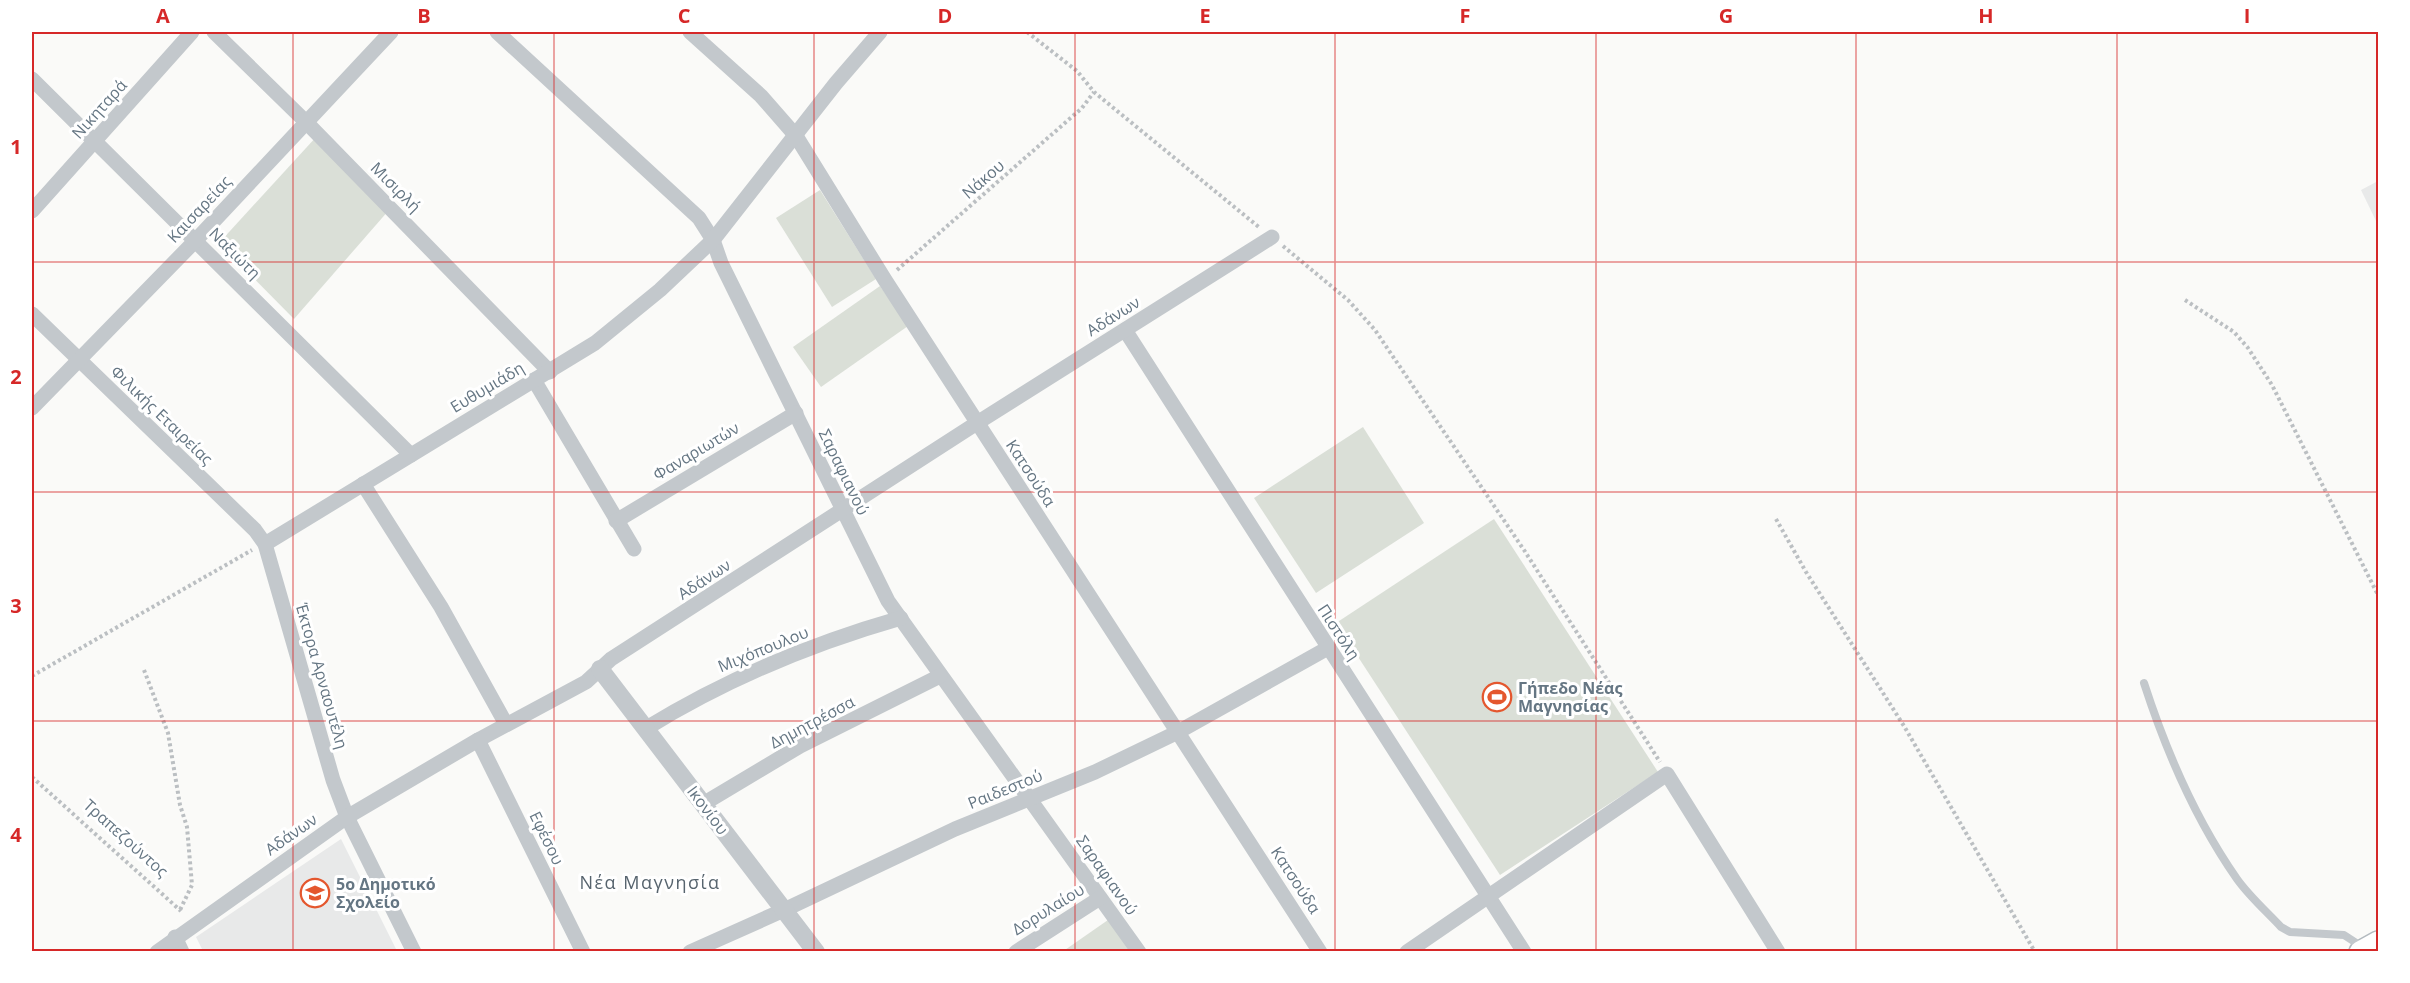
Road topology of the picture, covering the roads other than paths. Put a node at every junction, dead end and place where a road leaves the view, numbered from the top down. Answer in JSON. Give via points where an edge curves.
{"nodes":[{"id":1,"x":192,"y":32,"type":"edge"},
{"id":2,"x":214,"y":32,"type":"edge"},
{"id":3,"x":391,"y":32,"type":"edge"},
{"id":4,"x":497,"y":32,"type":"edge"},
{"id":5,"x":690,"y":32,"type":"edge"},
{"id":6,"x":880,"y":32,"type":"edge"},
{"id":7,"x":32,"y":79,"type":"edge"},
{"id":8,"x":305,"y":121,"type":"junction"},
{"id":9,"x":796,"y":136,"type":"junction"},
{"id":10,"x":94,"y":141,"type":"junction"},
{"id":11,"x":32,"y":210,"type":"edge"},
{"id":12,"x":1272,"y":237,"type":"road end"},
{"id":13,"x":196,"y":240,"type":"junction"},
{"id":14,"x":713,"y":240,"type":"junction"},
{"id":15,"x":32,"y":314,"type":"edge"},
{"id":16,"x":1125,"y":330,"type":"junction"},
{"id":17,"x":79,"y":360,"type":"junction"},
{"id":18,"x":550,"y":372,"type":"junction"},
{"id":19,"x":534,"y":380,"type":"junction"},
{"id":20,"x":32,"y":408,"type":"edge"},
{"id":21,"x":795,"y":413,"type":"junction"},
{"id":22,"x":977,"y":423,"type":"junction"},
{"id":23,"x":411,"y":454,"type":"junction"},
{"id":24,"x":363,"y":484,"type":"junction"},
{"id":25,"x":842,"y":510,"type":"junction"},
{"id":26,"x":616,"y":521,"type":"junction"},
{"id":27,"x":265,"y":544,"type":"junction"},
{"id":28,"x":634,"y":549,"type":"dead end"},
{"id":29,"x":901,"y":618,"type":"junction"},
{"id":30,"x":1328,"y":648,"type":"junction"},
{"id":31,"x":600,"y":669,"type":"junction"},
{"id":32,"x":940,"y":676,"type":"junction"},
{"id":33,"x":2144,"y":682,"type":"dead end"},
{"id":34,"x":506,"y":724,"type":"junction"},
{"id":35,"x":645,"y":729,"type":"junction"},
{"id":36,"x":1178,"y":732,"type":"junction"},
{"id":37,"x":478,"y":740,"type":"junction"},
{"id":38,"x":1031,"y":798,"type":"junction"},
{"id":39,"x":703,"y":804,"type":"junction"},
{"id":40,"x":347,"y":817,"type":"junction"},
{"id":41,"x":1488,"y":897,"type":"junction"},
{"id":42,"x":1100,"y":898,"type":"junction"},
{"id":43,"x":784,"y":910,"type":"junction"},
{"id":44,"x":175,"y":937,"type":"junction"},
{"id":45,"x":2368,"y":948,"type":"edge"},
{"id":46,"x":157,"y":951,"type":"edge"},
{"id":47,"x":182,"y":951,"type":"edge"},
{"id":48,"x":414,"y":951,"type":"edge"},
{"id":49,"x":583,"y":951,"type":"edge"},
{"id":50,"x":690,"y":951,"type":"edge"},
{"id":51,"x":816,"y":951,"type":"edge"},
{"id":52,"x":1016,"y":951,"type":"edge"},
{"id":53,"x":1139,"y":951,"type":"edge"},
{"id":54,"x":1320,"y":951,"type":"edge"},
{"id":55,"x":1407,"y":951,"type":"edge"},
{"id":56,"x":1524,"y":951,"type":"edge"},
{"id":57,"x":1778,"y":951,"type":"edge"}],
"edges":[{"from":1,"to":10,"type":"street","name":"Νικηταρά"},
{"from":2,"to":8,"type":"street","name":"Μισιρλή"},
{"from":3,"to":8,"type":"street","name":"Καισαρείας"},
{"from":4,"to":14,"type":"street","name":"Σαραφιανού","via":[[699,218]]},
{"from":5,"to":9,"type":"street","name":"Κατσούδα","via":[[761,96]]},
{"from":6,"to":9,"type":"street","name":"Ευθυμιάδη"},
{"from":7,"to":10,"type":"street","name":"Ναξιώτη"},
{"from":8,"to":13,"type":"street","name":"Καισαρείας"},
{"from":8,"to":18,"type":"street","name":"Μισιρλή"},
{"from":9,"to":14,"type":"street","name":"Ευθυμιάδη"},
{"from":9,"to":22,"type":"street","name":"Κατσούδα"},
{"from":10,"to":11,"type":"street","name":"Νικηταρά"},
{"from":10,"to":13,"type":"street","name":"Ναξιώτη"},
{"from":12,"to":16,"type":"street","name":"Αδάνων"},
{"from":13,"to":17,"type":"street","name":"Καισαρείας"},
{"from":13,"to":23,"type":"street","name":"Ναξιώτη"},
{"from":14,"to":18,"type":"street","name":"Ευθυμιάδη","via":[[596,344]]},
{"from":14,"to":21,"type":"street","name":"Σαραφιανού","via":[[721,264]]},
{"from":15,"to":17,"type":"street","name":"Φιλικής Εταιρείας"},
{"from":16,"to":22,"type":"street","name":"Αδάνων"},
{"from":16,"to":30,"type":"street","name":"Πιστόλη"},
{"from":17,"to":20,"type":"street","name":"Καισαρείας"},
{"from":17,"to":27,"type":"street","name":"Φιλικής Εταιρείας"},
{"from":18,"to":19,"type":"street","name":"Ευθυμιάδη"},
{"from":19,"to":23,"type":"street","name":"Ευθυμιάδη"},
{"from":19,"to":26,"type":"street"},
{"from":21,"to":25,"type":"street","name":"Σαραφιανού"},
{"from":21,"to":26,"type":"street","name":"Φαναριωτών"},
{"from":22,"to":25,"type":"street","name":"Αδάνων"},
{"from":22,"to":36,"type":"street","name":"Κατσούδα"},
{"from":23,"to":24,"type":"street","name":"Ευθυμιάδη"},
{"from":24,"to":27,"type":"street","name":"Ευθυμιάδη"},
{"from":24,"to":34,"type":"street","via":[[441,607]]},
{"from":25,"to":29,"type":"street","name":"Σαραφιανού","via":[[888,601]]},
{"from":25,"to":31,"type":"street","name":"Αδάνων"},
{"from":26,"to":28,"type":"street"},
{"from":27,"to":40,"type":"street","name":"Έκτορα Αρναουτέλη"},
{"from":29,"to":32,"type":"street","name":"Σαραφιανού"},
{"from":29,"to":35,"type":"street","name":"Μιχόπουλου","via":[[777,660],[726,682]]},
{"from":30,"to":36,"type":"street","name":"Ραιδεστού"},
{"from":30,"to":41,"type":"street","name":"Πιστόλη"},
{"from":31,"to":34,"type":"street","name":"Αδάνων","via":[[586,682]]},
{"from":31,"to":35,"type":"street","name":"Ικονίου"},
{"from":32,"to":38,"type":"street","name":"Σαραφιανού"},
{"from":32,"to":39,"type":"street","name":"Δημητρέσσα","via":[[800,746]]},
{"from":33,"to":45,"type":"lane","via":[[2161,735],[2197,813],[2237,880],[2280,927],[2290,932],[2344,935]]},
{"from":34,"to":37,"type":"street","name":"Αδάνων"},
{"from":35,"to":39,"type":"street","name":"Ικονίου"},
{"from":36,"to":38,"type":"street","name":"Ραιδεστού"},
{"from":36,"to":54,"type":"street","name":"Κατσούδα"},
{"from":37,"to":40,"type":"street","name":"Αδάνων"},
{"from":37,"to":49,"type":"street","name":"Εφέσου"},
{"from":38,"to":42,"type":"street","name":"Σαραφιανού"},
{"from":38,"to":43,"type":"street","name":"Ραιδεστού","via":[[955,829]]},
{"from":39,"to":43,"type":"street","name":"Ικονίου"},
{"from":40,"to":44,"type":"street","name":"Αδάνων"},
{"from":40,"to":48,"type":"street","name":"Έκτορα Αρναουτέλη"},
{"from":41,"to":55,"type":"street"},
{"from":41,"to":56,"type":"street","name":"Πιστόλη"},
{"from":41,"to":57,"type":"street","via":[[1667,774]]},
{"from":42,"to":52,"type":"street","name":"Δορυλαίου"},
{"from":42,"to":53,"type":"street","name":"Σαραφιανού"},
{"from":43,"to":50,"type":"street","name":"Ραιδεστού"},
{"from":43,"to":51,"type":"street","name":"Ικονίου"},
{"from":44,"to":46,"type":"street","name":"Αδάνων"},
{"from":44,"to":47,"type":"street"}]}
